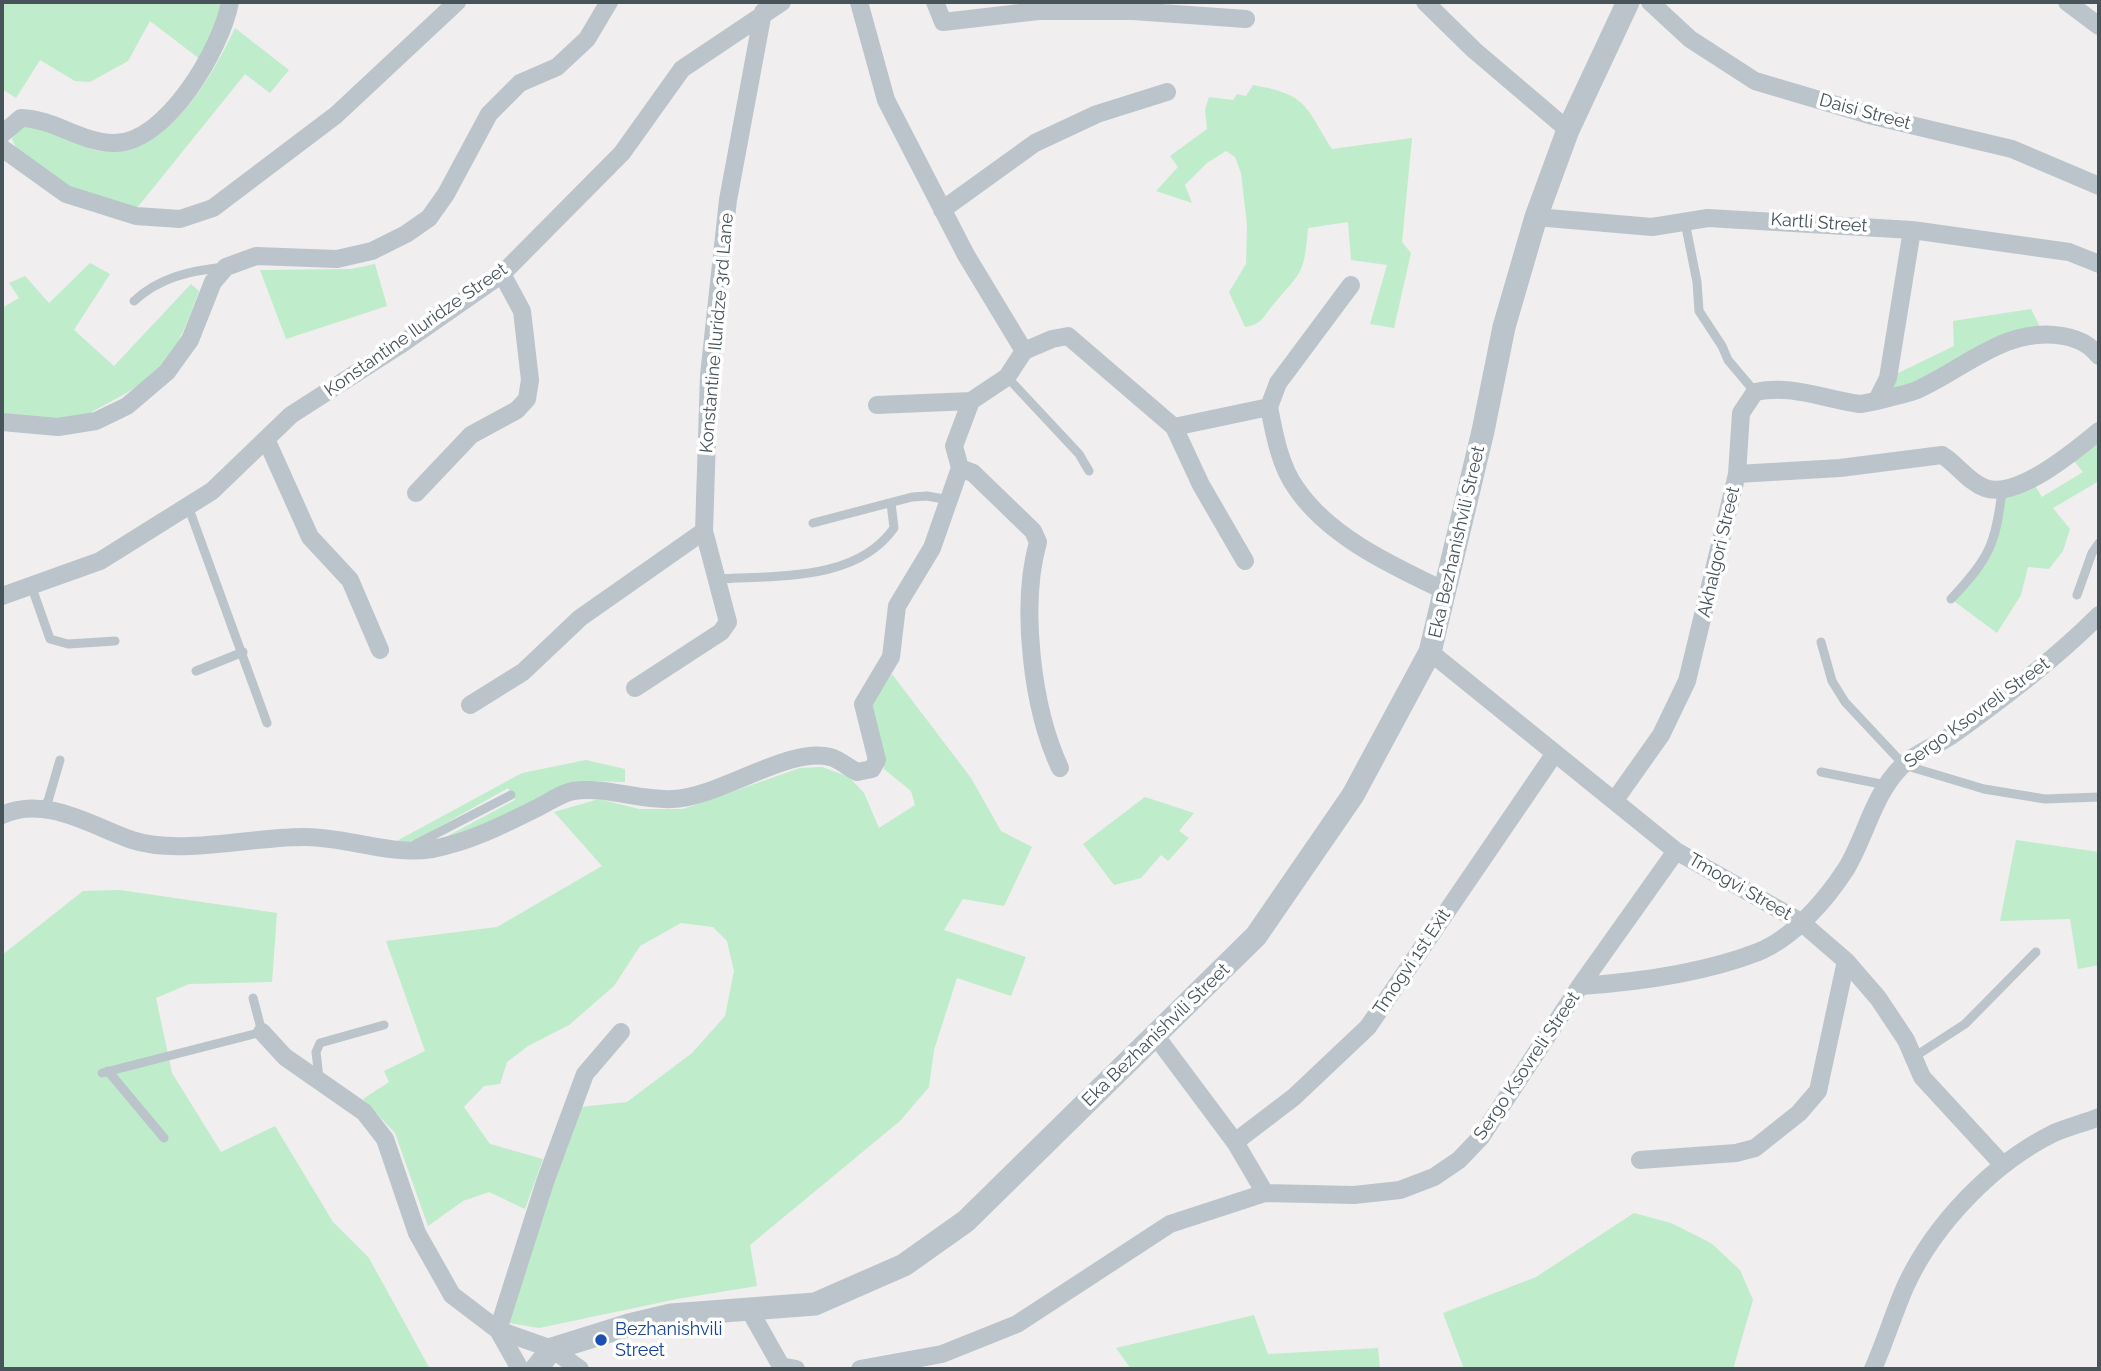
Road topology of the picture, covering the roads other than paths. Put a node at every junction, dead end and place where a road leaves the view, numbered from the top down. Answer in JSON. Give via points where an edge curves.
{"nodes":[{"id":1,"x":230,"y":2,"type":"edge"},
{"id":2,"x":457,"y":2,"type":"edge"},
{"id":3,"x":608,"y":2,"type":"edge"},
{"id":4,"x":782,"y":2,"type":"edge"},
{"id":5,"x":859,"y":2,"type":"edge"},
{"id":6,"x":935,"y":2,"type":"edge"},
{"id":7,"x":1426,"y":2,"type":"edge"},
{"id":8,"x":1628,"y":2,"type":"edge"},
{"id":9,"x":1650,"y":2,"type":"edge"},
{"id":10,"x":2067,"y":2,"type":"edge"},
{"id":11,"x":763,"y":12,"type":"junction"},
{"id":12,"x":1245,"y":19,"type":"dead end"},
{"id":13,"x":2099,"y":26,"type":"edge"},
{"id":14,"x":1167,"y":92,"type":"dead end"},
{"id":15,"x":1568,"y":130,"type":"junction"},
{"id":16,"x":2,"y":134,"type":"edge"},
{"id":17,"x":2,"y":148,"type":"edge"},
{"id":18,"x":2099,"y":186,"type":"edge"},
{"id":19,"x":942,"y":210,"type":"junction"},
{"id":20,"x":1536,"y":217,"type":"junction"},
{"id":21,"x":1685,"y":222,"type":"junction"},
{"id":22,"x":1912,"y":230,"type":"junction"},
{"id":23,"x":2099,"y":264,"type":"edge"},
{"id":24,"x":226,"y":267,"type":"junction"},
{"id":25,"x":502,"y":274,"type":"junction"},
{"id":26,"x":1351,"y":285,"type":"dead end"},
{"id":27,"x":134,"y":301,"type":"dead end"},
{"id":28,"x":1024,"y":351,"type":"junction"},
{"id":29,"x":2099,"y":356,"type":"edge"},
{"id":30,"x":1007,"y":377,"type":"junction"},
{"id":31,"x":1755,"y":393,"type":"junction"},
{"id":32,"x":1878,"y":398,"type":"junction"},
{"id":33,"x":971,"y":401,"type":"junction"},
{"id":34,"x":877,"y":405,"type":"dead end"},
{"id":35,"x":1269,"y":407,"type":"junction"},
{"id":36,"x":2,"y":422,"type":"edge"},
{"id":37,"x":1174,"y":427,"type":"junction"},
{"id":38,"x":2099,"y":431,"type":"edge"},
{"id":39,"x":266,"y":439,"type":"junction"},
{"id":40,"x":960,"y":468,"type":"junction"},
{"id":41,"x":1089,"y":471,"type":"dead end"},
{"id":42,"x":1737,"y":474,"type":"junction"},
{"id":43,"x":2002,"y":490,"type":"junction"},
{"id":44,"x":416,"y":493,"type":"dead end"},
{"id":45,"x":948,"y":500,"type":"junction"},
{"id":46,"x":891,"y":503,"type":"junction"},
{"id":47,"x":188,"y":506,"type":"junction"},
{"id":48,"x":813,"y":523,"type":"dead end"},
{"id":49,"x":704,"y":531,"type":"junction"},
{"id":50,"x":2099,"y":543,"type":"edge"},
{"id":51,"x":1245,"y":561,"type":"dead end"},
{"id":52,"x":718,"y":579,"type":"junction"},
{"id":53,"x":31,"y":586,"type":"junction"},
{"id":54,"x":1445,"y":591,"type":"junction"},
{"id":55,"x":2077,"y":595,"type":"dead end"},
{"id":56,"x":2,"y":596,"type":"edge"},
{"id":57,"x":1951,"y":599,"type":"dead end"},
{"id":58,"x":2099,"y":615,"type":"edge"},
{"id":59,"x":115,"y":641,"type":"dead end"},
{"id":60,"x":1821,"y":642,"type":"dead end"},
{"id":61,"x":380,"y":650,"type":"dead end"},
{"id":62,"x":243,"y":652,"type":"junction"},
{"id":63,"x":1430,"y":652,"type":"junction"},
{"id":64,"x":196,"y":671,"type":"dead end"},
{"id":65,"x":635,"y":688,"type":"dead end"},
{"id":66,"x":470,"y":705,"type":"dead end"},
{"id":67,"x":267,"y":723,"type":"dead end"},
{"id":68,"x":1555,"y":753,"type":"junction"},
{"id":69,"x":60,"y":760,"type":"dead end"},
{"id":70,"x":1903,"y":765,"type":"junction"},
{"id":71,"x":1060,"y":768,"type":"dead end"},
{"id":72,"x":1821,"y":772,"type":"dead end"},
{"id":73,"x":1886,"y":785,"type":"junction"},
{"id":74,"x":511,"y":795,"type":"dead end"},
{"id":75,"x":2099,"y":797,"type":"edge"},
{"id":76,"x":1615,"y":800,"type":"junction"},
{"id":77,"x":41,"y":808,"type":"junction"},
{"id":78,"x":2,"y":815,"type":"edge"},
{"id":79,"x":396,"y":848,"type":"junction"},
{"id":80,"x":1676,"y":851,"type":"junction"},
{"id":81,"x":1801,"y":922,"type":"junction"},
{"id":82,"x":2036,"y":952,"type":"dead end"},
{"id":83,"x":1846,"y":961,"type":"junction"},
{"id":84,"x":1580,"y":986,"type":"junction"},
{"id":85,"x":253,"y":998,"type":"dead end"},
{"id":86,"x":384,"y":1025,"type":"dead end"},
{"id":87,"x":261,"y":1032,"type":"junction"},
{"id":88,"x":621,"y":1032,"type":"dead end"},
{"id":89,"x":1155,"y":1035,"type":"junction"},
{"id":90,"x":1914,"y":1057,"type":"junction"},
{"id":91,"x":319,"y":1080,"type":"junction"},
{"id":92,"x":2099,"y":1117,"type":"edge"},
{"id":93,"x":164,"y":1138,"type":"dead end"},
{"id":94,"x":1235,"y":1142,"type":"junction"},
{"id":95,"x":1640,"y":1160,"type":"dead end"},
{"id":96,"x":2003,"y":1165,"type":"junction"},
{"id":97,"x":1265,"y":1193,"type":"junction"},
{"id":98,"x":750,"y":1311,"type":"junction"},
{"id":99,"x":498,"y":1330,"type":"junction"},
{"id":100,"x":552,"y":1349,"type":"junction"},
{"id":101,"x":520,"y":1369,"type":"edge"},
{"id":102,"x":536,"y":1369,"type":"edge"},
{"id":103,"x":580,"y":1369,"type":"edge"},
{"id":104,"x":796,"y":1369,"type":"edge"},
{"id":105,"x":860,"y":1369,"type":"edge"},
{"id":106,"x":1873,"y":1369,"type":"edge"}],
"edges":[{"from":1,"to":16,"type":"street","via":[[213,51],[157,126],[116,143],[88,140],[40,118],[21,118]]},
{"from":2,"to":17,"type":"street","via":[[337,115],[213,208],[180,219],[136,216],[66,194]]},
{"from":3,"to":24,"type":"street","via":[[587,39],[557,67],[520,83],[489,114],[446,194],[429,218],[406,234],[372,251],[337,259],[256,256]]},
{"from":4,"to":11,"type":"street","name":"Konstantine Iluridze Street"},
{"from":5,"to":19,"type":"street","via":[[886,100]]},
{"from":6,"to":12,"type":"street","via":[[943,22],[1065,11]]},
{"from":7,"to":15,"type":"street","via":[[1474,50]]},
{"from":8,"to":15,"type":"street","name":"Eka Bezhanishvili Street"},
{"from":9,"to":18,"type":"street","name":"Daisi Street","via":[[1690,39],[1755,81],[1873,116],[2012,149]]},
{"from":10,"to":13,"type":"street"},
{"from":11,"to":25,"type":"street","name":"Konstantine Iluridze Street","via":[[682,68],[622,153]]},
{"from":11,"to":49,"type":"street","name":"Konstantine Iluridze 3rd Lane","via":[[728,200],[709,375]]},
{"from":14,"to":19,"type":"street","via":[[1097,114],[1035,143]]},
{"from":15,"to":20,"type":"street","name":"Eka Bezhanishvili Street"},
{"from":19,"to":28,"type":"street"},
{"from":20,"to":21,"type":"street","name":"Kartli Street","via":[[1652,227]]},
{"from":20,"to":54,"type":"street","name":"Eka Bezhanishvili Street","via":[[1504,327]]},
{"from":21,"to":22,"type":"street","name":"Kartli Street","via":[[1708,218],[1783,220]]},
{"from":21,"to":31,"type":"lane","via":[[1699,311],[1728,360]]},
{"from":22,"to":23,"type":"street","name":"Kartli Street","via":[[2069,252]]},
{"from":22,"to":32,"type":"street","via":[[1888,378]]},
{"from":24,"to":27,"type":"lane","via":[[190,271],[163,281]]},
{"from":24,"to":36,"type":"street","via":[[213,282],[190,340],[167,372],[127,406],[96,421],[58,428]]},
{"from":25,"to":39,"type":"street","name":"Konstantine Iluridze Street","via":[[291,415]]},
{"from":25,"to":44,"type":"street","via":[[522,311],[530,380],[527,399],[517,410],[471,435]]},
{"from":26,"to":35,"type":"street","via":[[1278,383]]},
{"from":28,"to":30,"type":"street"},
{"from":28,"to":37,"type":"street","via":[[1068,336]]},
{"from":29,"to":32,"type":"street","via":[[2077,339],[2043,333],[1994,345],[1916,390]]},
{"from":30,"to":33,"type":"street"},
{"from":30,"to":41,"type":"lane","via":[[1079,454]]},
{"from":31,"to":32,"type":"street","via":[[1777,387],[1864,404]]},
{"from":31,"to":42,"type":"street","via":[[1741,413]]},
{"from":33,"to":34,"type":"street"},
{"from":33,"to":40,"type":"street","via":[[954,446]]},
{"from":35,"to":37,"type":"street"},
{"from":35,"to":54,"type":"street","via":[[1294,487],[1318,515],[1396,568]]},
{"from":37,"to":51,"type":"street"},
{"from":38,"to":43,"type":"street","via":[[2031,479]]},
{"from":39,"to":47,"type":"street","name":"Konstantine Iluridze Street","via":[[212,491]]},
{"from":39,"to":61,"type":"street","via":[[310,537],[350,580]]},
{"from":40,"to":45,"type":"street"},
{"from":40,"to":71,"type":"street","via":[[973,473],[1033,531],[1038,542],[1031,629],[1034,684],[1045,736]]},
{"from":42,"to":43,"type":"street","name":"Akhalgori Street","via":[[1840,468],[1942,455],[1986,488]]},
{"from":42,"to":76,"type":"street","name":"Akhalgori Street","via":[[1687,681],[1661,735]]},
{"from":43,"to":57,"type":"lane","via":[[1997,532],[1981,568]]},
{"from":45,"to":46,"type":"lane","via":[[927,496]]},
{"from":45,"to":79,"type":"street","via":[[932,548],[897,606],[891,657],[863,705],[877,760],[872,769],[858,772],[830,757],[800,757],[706,793],[672,799],[613,790],[571,791],[478,837],[431,849]]},
{"from":46,"to":48,"type":"lane"},
{"from":46,"to":52,"type":"lane","via":[[894,528],[883,544],[855,561],[816,572]]},
{"from":47,"to":53,"type":"street","name":"Konstantine Iluridze Street","via":[[100,561]]},
{"from":47,"to":62,"type":"lane"},
{"from":49,"to":52,"type":"street","name":"Konstantine Iluridze 3rd Lane"},
{"from":49,"to":66,"type":"street","via":[[580,618],[523,672]]},
{"from":50,"to":55,"type":"lane"},
{"from":52,"to":65,"type":"street","name":"Konstantine Iluridze 3rd Lane","via":[[728,622],[721,632]]},
{"from":53,"to":56,"type":"street","name":"Konstantine Iluridze Street"},
{"from":53,"to":59,"type":"lane","via":[[50,639],[68,644]]},
{"from":54,"to":63,"type":"street","name":"Eka Bezhanishvili Street"},
{"from":58,"to":70,"type":"street","name":"Sergo Ksovreli Street","via":[[2016,688]]},
{"from":60,"to":70,"type":"lane","via":[[1832,681],[1845,702]]},
{"from":62,"to":64,"type":"lane"},
{"from":62,"to":67,"type":"lane"},
{"from":63,"to":68,"type":"street","name":"Tmogvi Street"},
{"from":63,"to":89,"type":"street","name":"Eka Bezhanishvili Street","via":[[1353,796],[1256,936]]},
{"from":68,"to":76,"type":"street","name":"Tmogvi Street"},
{"from":68,"to":94,"type":"street","name":"Tmogvi 1st Exit","via":[[1368,1027],[1294,1097]]},
{"from":69,"to":77,"type":"lane","via":[[48,801]]},
{"from":70,"to":73,"type":"street","name":"Sergo Ksovreli Street"},
{"from":70,"to":75,"type":"lane","via":[[1984,789],[2045,799]]},
{"from":72,"to":73,"type":"lane"},
{"from":73,"to":81,"type":"street","name":"Sergo Ksovreli Street","via":[[1847,867],[1822,904]]},
{"from":74,"to":79,"type":"lane","via":[[432,839]]},
{"from":76,"to":80,"type":"street","name":"Tmogvi Street"},
{"from":77,"to":78,"type":"street","via":[[15,809]]},
{"from":77,"to":79,"type":"street","via":[[135,841],[193,846],[307,837]]},
{"from":80,"to":81,"type":"street","name":"Tmogvi Street"},
{"from":80,"to":84,"type":"street"},
{"from":81,"to":83,"type":"street","name":"Tmogvi Street"},
{"from":81,"to":84,"type":"street","name":"Sergo Ksovreli Street","via":[[1760,951],[1657,976]]},
{"from":82,"to":90,"type":"lane","via":[[1965,1024]]},
{"from":83,"to":90,"type":"street","name":"Tmogvi Street","via":[[1878,998]]},
{"from":83,"to":95,"type":"street","via":[[1818,1091],[1799,1113],[1755,1148]]},
{"from":84,"to":97,"type":"street","name":"Sergo Ksovreli Street","via":[[1481,1137],[1460,1160],[1434,1177],[1400,1190],[1354,1195]]},
{"from":85,"to":87,"type":"lane"},
{"from":86,"to":91,"type":"lane","via":[[320,1043],[316,1052]]},
{"from":87,"to":91,"type":"street","via":[[285,1057]]},
{"from":87,"to":93,"type":"lane","via":[[105,1072]]},
{"from":88,"to":99,"type":"street","via":[[585,1074]]},
{"from":89,"to":94,"type":"street"},
{"from":89,"to":98,"type":"street","name":"Eka Bezhanishvili Street","via":[[966,1221],[904,1265],[815,1304]]},
{"from":90,"to":96,"type":"street","name":"Tmogvi Street","via":[[1922,1077]]},
{"from":91,"to":99,"type":"street","via":[[364,1112],[385,1139],[417,1233],[452,1294]]},
{"from":92,"to":96,"type":"street","via":[[2054,1133]]},
{"from":94,"to":97,"type":"street"},
{"from":96,"to":106,"type":"street","via":[[1964,1202],[1906,1284]]},
{"from":97,"to":105,"type":"street","name":"Sergo Ksovreli Street","via":[[1170,1224],[1017,1324],[942,1354]]},
{"from":98,"to":100,"type":"street","name":"Eka Bezhanishvili Street","via":[[671,1315]]},
{"from":98,"to":104,"type":"street","via":[[781,1366]]},
{"from":99,"to":100,"type":"street"},
{"from":99,"to":101,"type":"street"},
{"from":100,"to":102,"type":"street"},
{"from":100,"to":103,"type":"street"}]}
